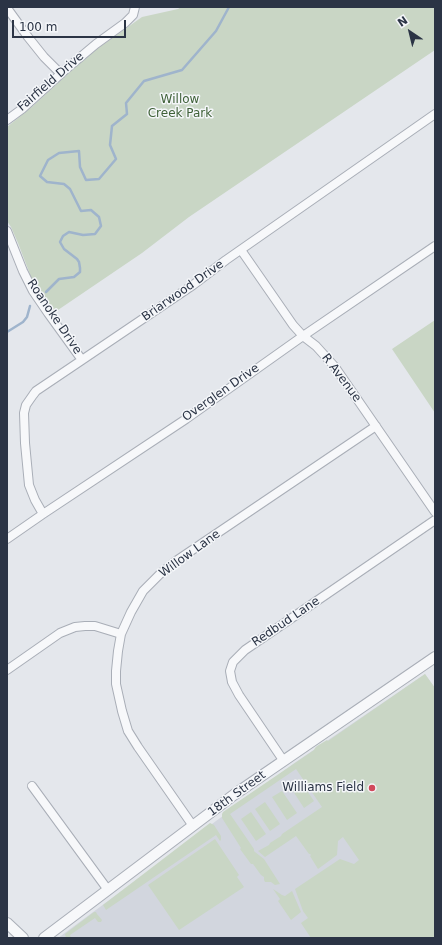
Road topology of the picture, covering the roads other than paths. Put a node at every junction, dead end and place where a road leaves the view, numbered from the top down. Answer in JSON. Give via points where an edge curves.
{"nodes":[{"id":1,"x":7,"y":8,"type":"edge"},
{"id":2,"x":134,"y":11,"type":"edge"},
{"id":3,"x":61,"y":74,"type":"junction"},
{"id":4,"x":435,"y":114,"type":"edge"},
{"id":5,"x":7,"y":120,"type":"edge"},
{"id":6,"x":7,"y":231,"type":"edge"},
{"id":7,"x":435,"y":246,"type":"edge"},
{"id":8,"x":10,"y":248,"type":"edge"},
{"id":9,"x":241,"y":250,"type":"junction"},
{"id":10,"x":303,"y":336,"type":"junction"},
{"id":11,"x":82,"y":360,"type":"junction"},
{"id":12,"x":376,"y":426,"type":"junction"},
{"id":13,"x":435,"y":512,"type":"edge"},
{"id":14,"x":44,"y":514,"type":"junction"},
{"id":15,"x":435,"y":520,"type":"edge"},
{"id":16,"x":7,"y":539,"type":"edge"},
{"id":17,"x":121,"y":634,"type":"junction"},
{"id":18,"x":435,"y":657,"type":"edge"},
{"id":19,"x":7,"y":670,"type":"edge"},
{"id":20,"x":283,"y":760,"type":"junction"},
{"id":21,"x":32,"y":786,"type":"dead end"},
{"id":22,"x":193,"y":826,"type":"junction"},
{"id":23,"x":108,"y":890,"type":"junction"},
{"id":24,"x":7,"y":923,"type":"edge"},
{"id":25,"x":23,"y":938,"type":"edge"},
{"id":26,"x":44,"y":938,"type":"edge"}],
"edges":[{"from":1,"to":3,"type":"street","via":[[44,57]]},
{"from":2,"to":3,"type":"street","name":"Fairfield Drive","via":[[125,23]]},
{"from":3,"to":5,"type":"street","name":"Fairfield Drive"},
{"from":4,"to":9,"type":"street","name":"Briarwood Drive"},
{"from":6,"to":8,"type":"street","name":"Roanoke Drive"},
{"from":7,"to":10,"type":"street","name":"Overglen Drive"},
{"from":8,"to":11,"type":"street","name":"Roanoke Drive","via":[[48,313]]},
{"from":9,"to":10,"type":"street","name":"R Avenue"},
{"from":9,"to":11,"type":"street","name":"Briarwood Drive","via":[[193,286]]},
{"from":10,"to":12,"type":"street","name":"R Avenue","via":[[335,367]]},
{"from":10,"to":14,"type":"street","name":"Overglen Drive","via":[[186,419]]},
{"from":11,"to":14,"type":"street","name":"Briarwood Drive","via":[[36,391],[29,399],[24,413],[29,485]]},
{"from":12,"to":13,"type":"street","name":"R Avenue"},
{"from":12,"to":17,"type":"street","name":"Willow Lane","via":[[160,574],[137,601]]},
{"from":14,"to":16,"type":"street","name":"Overglen Drive"},
{"from":15,"to":20,"type":"street","name":"Redbud Lane","via":[[245,650],[233,662],[230,671],[232,682]]},
{"from":17,"to":19,"type":"street","via":[[95,626],[76,627],[60,633]]},
{"from":17,"to":22,"type":"street","name":"Willow Lane","via":[[116,684],[128,731]]},
{"from":18,"to":20,"type":"street","name":"18th Street"},
{"from":20,"to":22,"type":"street","name":"18th Street"},
{"from":21,"to":23,"type":"street"},
{"from":22,"to":23,"type":"street","name":"18th Street"},
{"from":23,"to":26,"type":"street","name":"18th Street"},
{"from":24,"to":25,"type":"street"}]}
